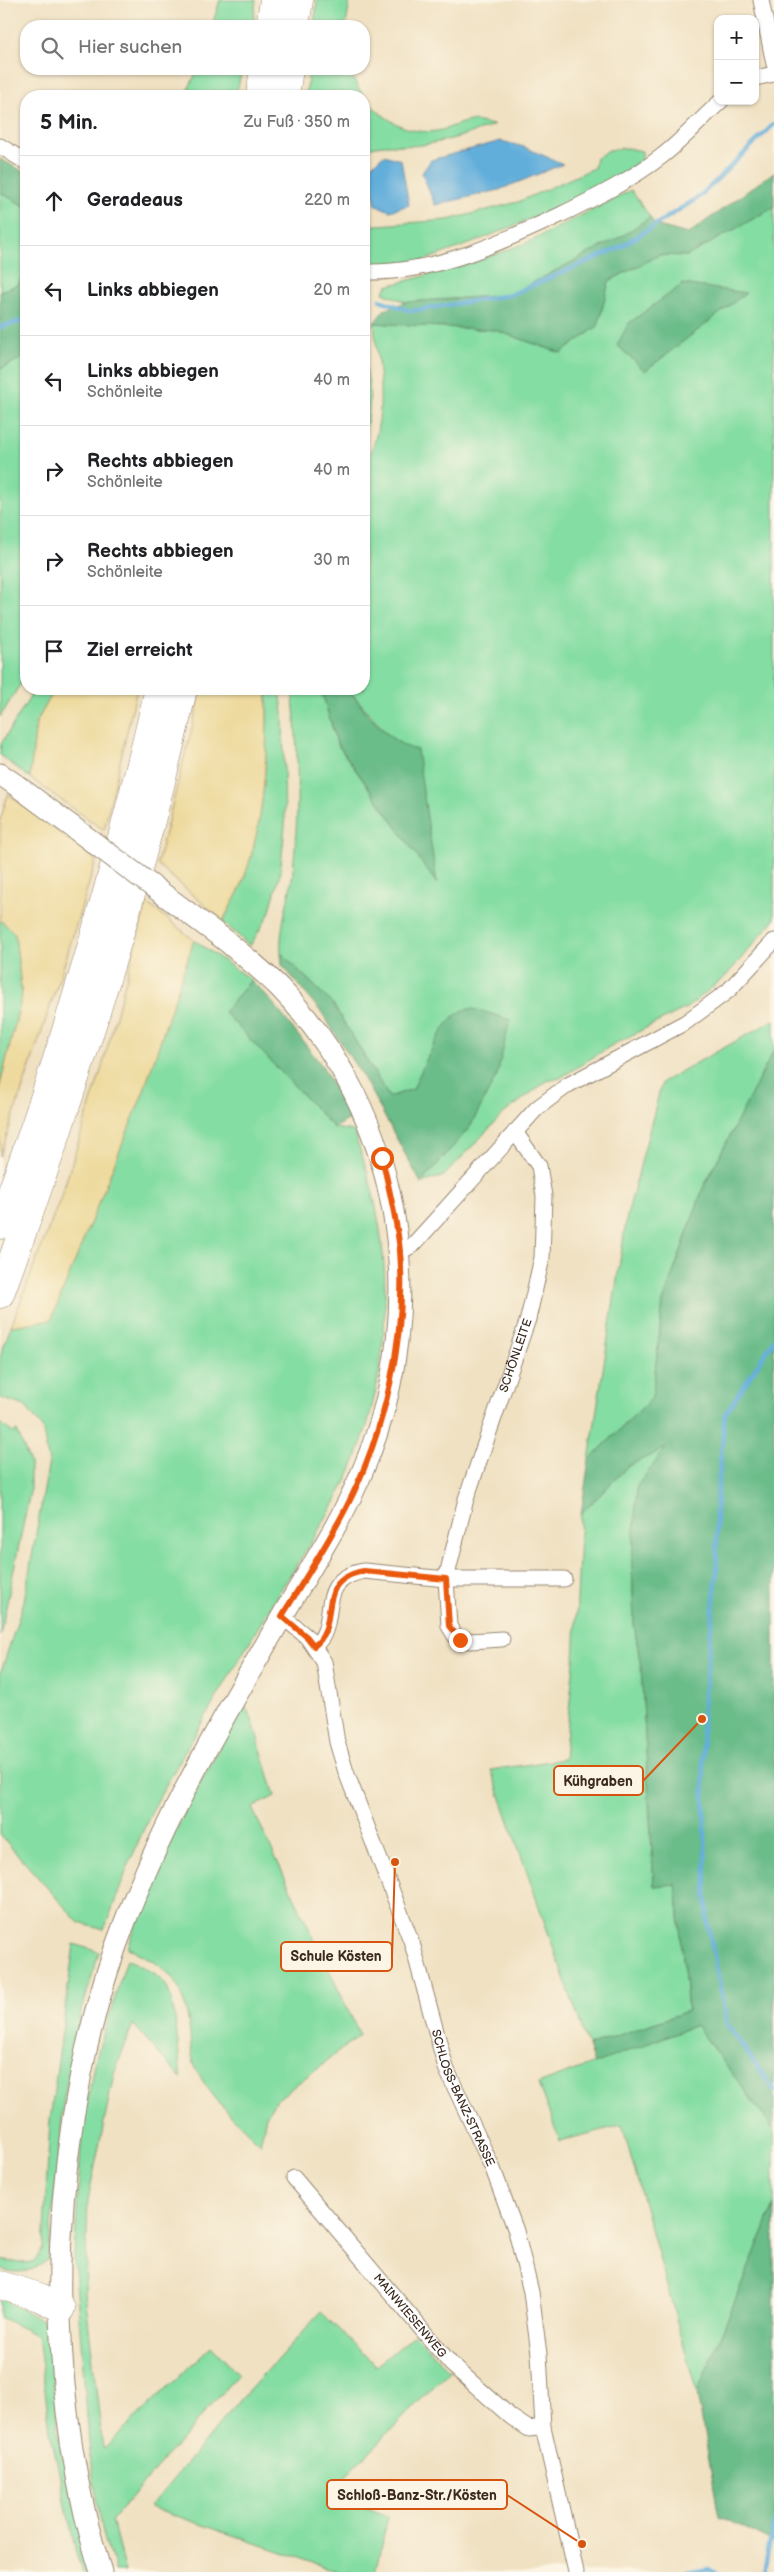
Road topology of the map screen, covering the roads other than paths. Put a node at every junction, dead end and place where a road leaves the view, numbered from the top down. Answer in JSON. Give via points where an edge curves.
{"nodes":[{"id":1,"x":274,"y":0,"type":"edge"},
{"id":2,"x":299,"y":0,"type":"edge"},
{"id":3,"x":761,"y":0,"type":"edge"},
{"id":4,"x":271,"y":20,"type":"edge"},
{"id":5,"x":296,"y":20,"type":"edge"},
{"id":6,"x":774,"y":64,"type":"edge"},
{"id":7,"x":774,"y":74,"type":"edge"},
{"id":8,"x":263,"y":75,"type":"edge"},
{"id":9,"x":288,"y":75,"type":"edge"},
{"id":10,"x":759,"y":77,"type":"edge"},
{"id":11,"x":261,"y":90,"type":"edge"},
{"id":12,"x":286,"y":90,"type":"edge"},
{"id":13,"x":717,"y":105,"type":"edge"},
{"id":14,"x":0,"y":146,"type":"edge"},
{"id":15,"x":20,"y":158,"type":"edge"},
{"id":16,"x":370,"y":272,"type":"edge"},
{"id":17,"x":158,"y":695,"type":"edge"},
{"id":18,"x":182,"y":695,"type":"edge"},
{"id":19,"x":8,"y":779,"type":"edge"},
{"id":20,"x":774,"y":941,"type":"edge"},
{"id":21,"x":516,"y":1132,"type":"junction"},
{"id":22,"x":0,"y":1225,"type":"edge"},
{"id":23,"x":400,"y":1252,"type":"junction"},
{"id":24,"x":0,"y":1294,"type":"edge"},
{"id":25,"x":446,"y":1579,"type":"junction"},
{"id":26,"x":564,"y":1579,"type":"dead end"},
{"id":27,"x":282,"y":1616,"type":"junction"},
{"id":28,"x":502,"y":1639,"type":"dead end"},
{"id":29,"x":310,"y":1642,"type":"junction"},
{"id":30,"x":294,"y":2178,"type":"dead end"},
{"id":31,"x":0,"y":2285,"type":"edge"},
{"id":32,"x":61,"y":2308,"type":"junction"},
{"id":33,"x":543,"y":2426,"type":"junction"},
{"id":34,"x":101,"y":2572,"type":"edge"},
{"id":35,"x":576,"y":2572,"type":"edge"}],
"edges":[{"from":1,"to":4,"type":"highway"},
{"from":2,"to":5,"type":"highway"},
{"from":3,"to":6,"type":"street"},
{"from":7,"to":10,"type":"street"},
{"from":8,"to":11,"type":"highway"},
{"from":9,"to":12,"type":"highway"},
{"from":13,"to":16,"type":"street","via":[[663,156],[589,201],[518,234],[466,253],[419,268]]},
{"from":14,"to":15,"type":"street"},
{"from":17,"to":22,"type":"highway","via":[[126,827],[85,968]]},
{"from":18,"to":24,"type":"highway","via":[[148,834],[92,1031]]},
{"from":19,"to":23,"type":"street","bridge":true,"via":[[225,940],[278,986],[342,1070],[382,1158]]},
{"from":20,"to":21,"type":"street","via":[[728,991],[686,1022],[568,1085],[537,1108]]},
{"from":21,"to":23,"type":"street","via":[[413,1245]]},
{"from":21,"to":25,"type":"street","name":"SCHÖNLEITE","via":[[539,1166],[544,1196],[542,1258],[528,1319],[466,1499]]},
{"from":23,"to":27,"type":"street","via":[[394,1368],[382,1420],[346,1507]]},
{"from":25,"to":26,"type":"street"},
{"from":25,"to":28,"type":"street","name":"SCHÖNLEITE","via":[[449,1626],[455,1636],[470,1641]]},
{"from":25,"to":29,"type":"street","via":[[355,1572],[336,1585],[330,1594],[320,1642]]},
{"from":27,"to":29,"type":"street"},
{"from":27,"to":32,"type":"street","via":[[195,1770],[153,1855],[125,1922],[105,1983],[78,2091],[66,2164]]},
{"from":29,"to":33,"type":"street","name":"SCHLOSS-BANZ-STRASSE","via":[[326,1670],[337,1742],[346,1772],[412,1943],[446,2068],[493,2169],[516,2231],[531,2292]]},
{"from":30,"to":33,"type":"street","name":"MAINWIESENWEG","via":[[451,2364],[511,2417],[529,2429]]},
{"from":31,"to":32,"type":"highway","via":[[39,2297]]},
{"from":32,"to":34,"type":"street","via":[[68,2417],[79,2485]]},
{"from":33,"to":35,"type":"street","name":"SCHLOSS-BANZ-STRASSE"}]}
